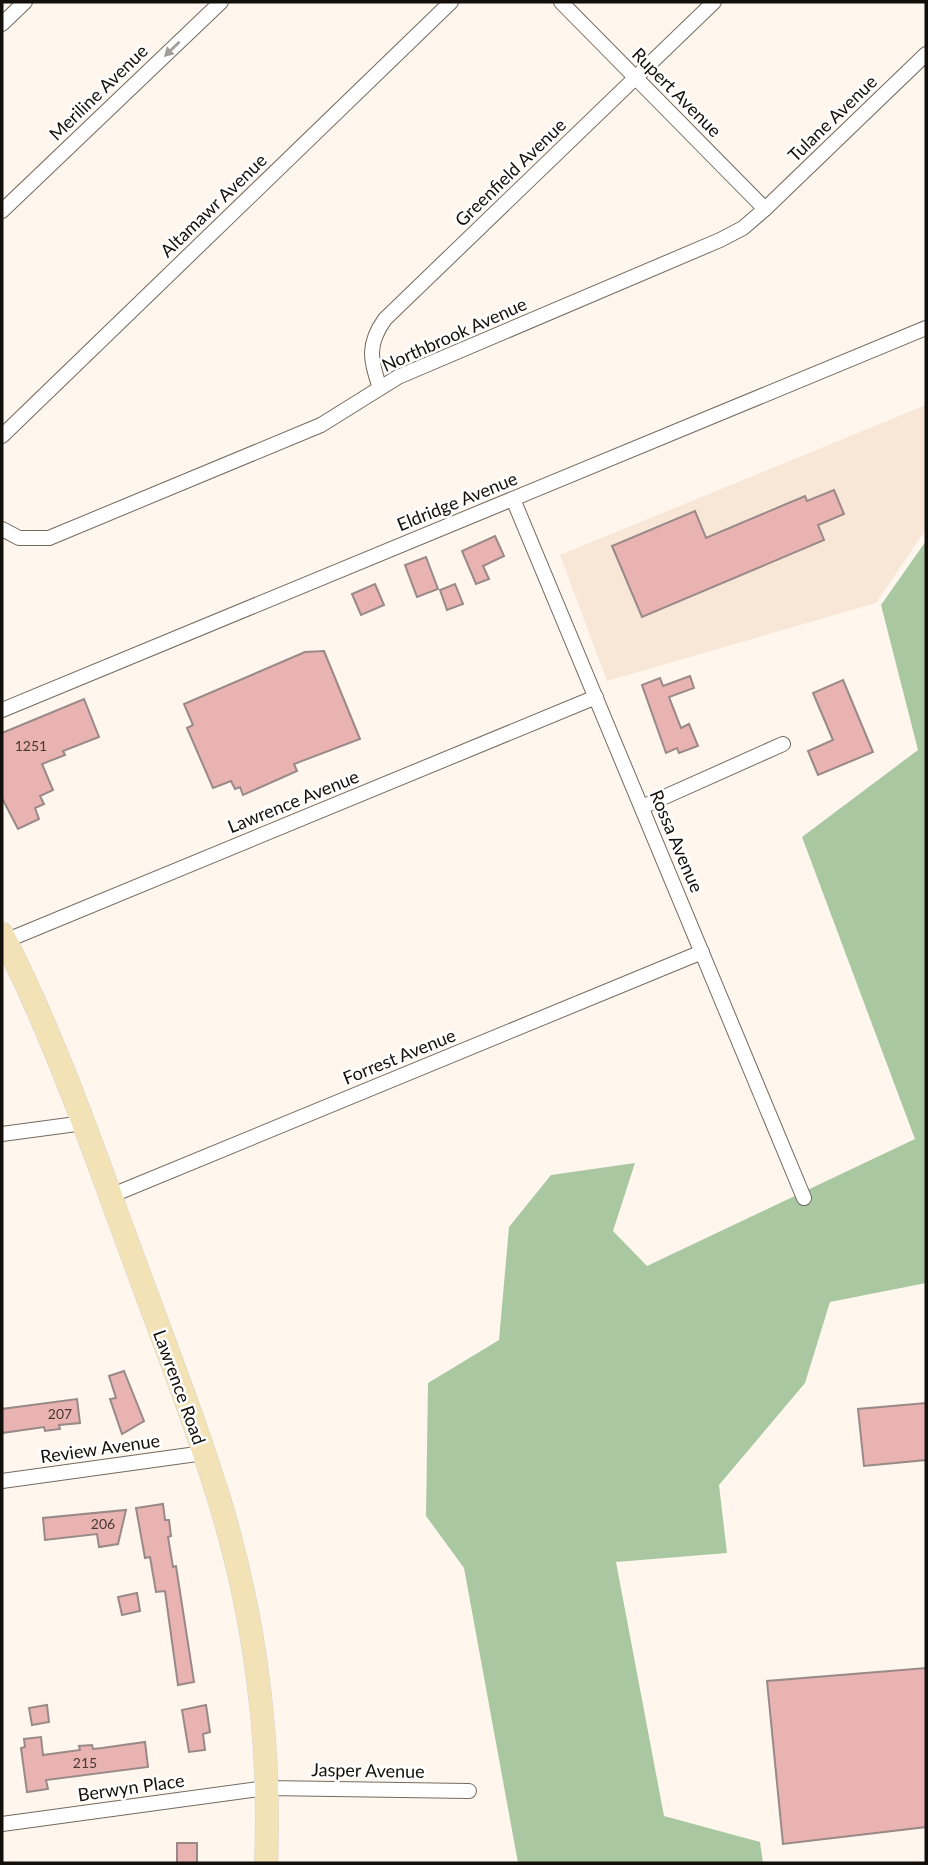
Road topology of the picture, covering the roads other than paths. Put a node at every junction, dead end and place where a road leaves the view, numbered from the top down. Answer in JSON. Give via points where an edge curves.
{"nodes":[{"id":1,"x":25,"y":2,"type":"edge"},
{"id":2,"x":221,"y":2,"type":"edge"},
{"id":3,"x":452,"y":2,"type":"edge"},
{"id":4,"x":561,"y":2,"type":"edge"},
{"id":5,"x":714,"y":2,"type":"edge"},
{"id":6,"x":2,"y":24,"type":"edge"},
{"id":7,"x":926,"y":54,"type":"edge"},
{"id":8,"x":636,"y":78,"type":"junction"},
{"id":9,"x":765,"y":209,"type":"junction"},
{"id":10,"x":2,"y":211,"type":"edge"},
{"id":11,"x":926,"y":328,"type":"edge"},
{"id":12,"x":380,"y":388,"type":"junction"},
{"id":13,"x":2,"y":436,"type":"edge"},
{"id":14,"x":513,"y":499,"type":"junction"},
{"id":15,"x":2,"y":529,"type":"edge"},
{"id":16,"x":596,"y":697,"type":"junction"},
{"id":17,"x":2,"y":709,"type":"edge"},
{"id":18,"x":783,"y":744,"type":"dead end"},
{"id":19,"x":642,"y":807,"type":"junction"},
{"id":20,"x":4,"y":937,"type":"edge"},
{"id":21,"x":702,"y":952,"type":"junction"},
{"id":22,"x":84,"y":1123,"type":"junction"},
{"id":23,"x":2,"y":1134,"type":"edge"},
{"id":24,"x":110,"y":1196,"type":"junction"},
{"id":25,"x":804,"y":1198,"type":"dead end"},
{"id":26,"x":204,"y":1453,"type":"junction"},
{"id":27,"x":2,"y":1481,"type":"edge"},
{"id":28,"x":266,"y":1787,"type":"junction"},
{"id":29,"x":469,"y":1791,"type":"dead end"},
{"id":30,"x":2,"y":1824,"type":"edge"},
{"id":31,"x":266,"y":1863,"type":"edge"}],
"edges":[{"from":1,"to":6,"type":"street"},
{"from":2,"to":10,"type":"street","name":"Meriline Avenue","one_way":true},
{"from":3,"to":13,"type":"street","name":"Altamawr Avenue"},
{"from":4,"to":8,"type":"street","name":"Rupert Avenue"},
{"from":5,"to":8,"type":"street","name":"Greenfield Avenue"},
{"from":7,"to":9,"type":"street","name":"Tulane Avenue"},
{"from":8,"to":9,"type":"street","name":"Rupert Avenue"},
{"from":8,"to":12,"type":"street","name":"Greenfield Avenue","via":[[385,319],[370,346]]},
{"from":9,"to":12,"type":"street","name":"Northbrook Avenue","via":[[720,240]]},
{"from":11,"to":14,"type":"street","name":"Eldridge Avenue"},
{"from":12,"to":15,"type":"street","name":"Northbrook Avenue","via":[[321,425],[49,538],[19,538]]},
{"from":14,"to":16,"type":"street","name":"Rossa Avenue"},
{"from":14,"to":17,"type":"street","name":"Eldridge Avenue"},
{"from":16,"to":19,"type":"street","name":"Rossa Avenue"},
{"from":16,"to":20,"type":"street","name":"Lawrence Avenue"},
{"from":18,"to":19,"type":"street"},
{"from":19,"to":21,"type":"street","name":"Rossa Avenue"},
{"from":20,"to":22,"type":"main road","name":"Lawrence Road"},
{"from":21,"to":24,"type":"street","name":"Forrest Avenue"},
{"from":21,"to":25,"type":"street","name":"Rossa Avenue"},
{"from":22,"to":23,"type":"street"},
{"from":22,"to":24,"type":"main road","name":"Lawrence Road"},
{"from":24,"to":26,"type":"main road","name":"Lawrence Road"},
{"from":26,"to":27,"type":"street","name":"Review Avenue"},
{"from":26,"to":28,"type":"main road","name":"Lawrence Road","via":[[238,1571],[253,1648]]},
{"from":28,"to":29,"type":"street","name":"Jasper Avenue"},
{"from":28,"to":30,"type":"street","name":"Berwyn Place"},
{"from":28,"to":31,"type":"main road","name":"Lawrence Road"}]}
